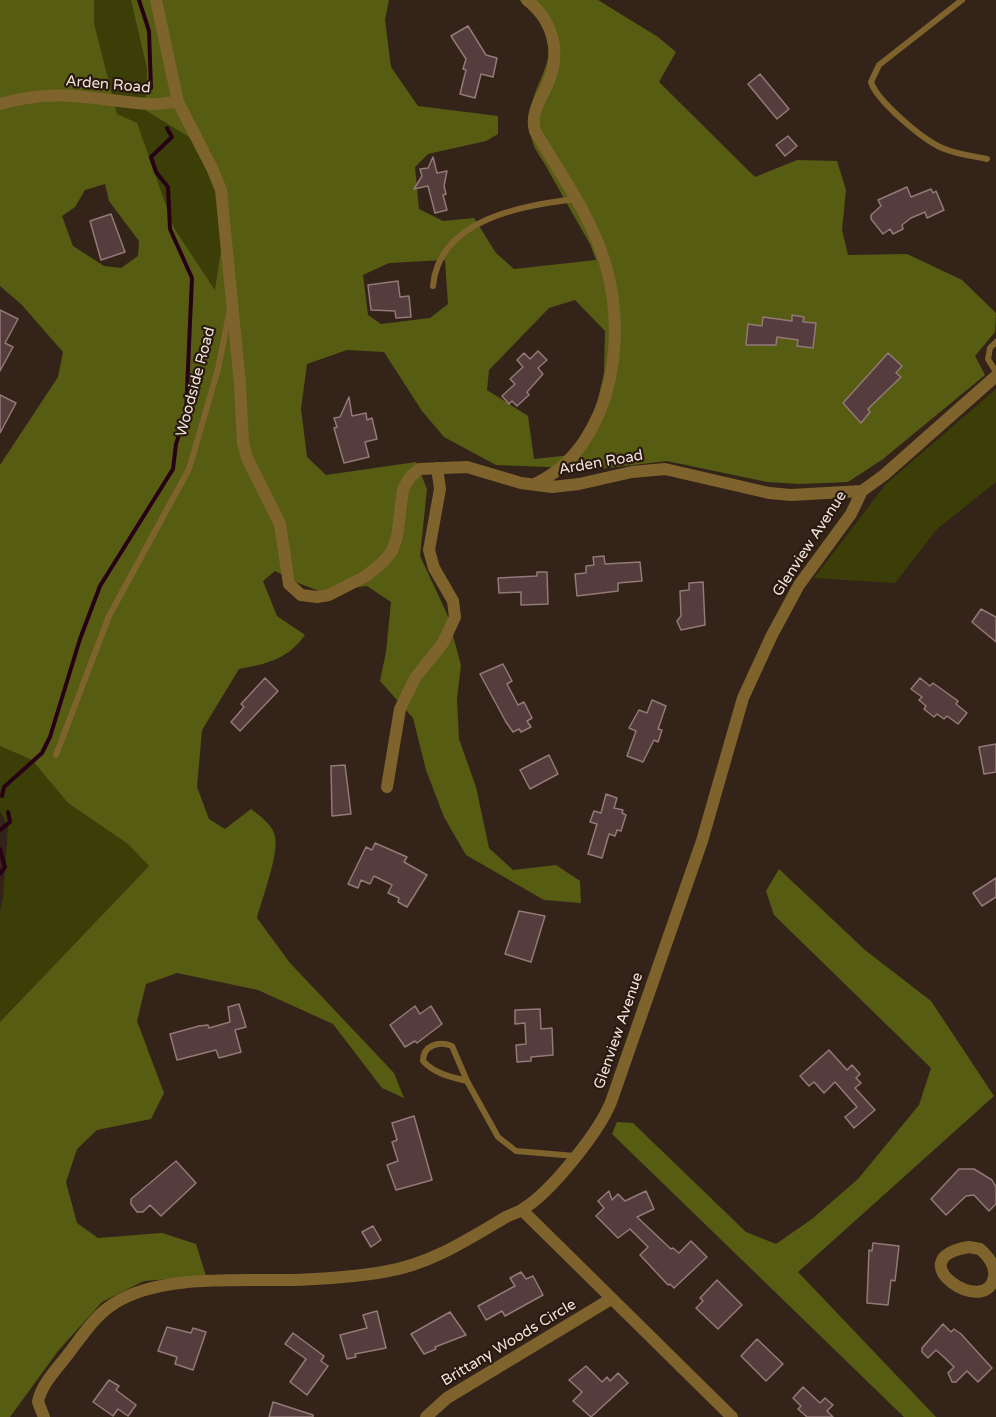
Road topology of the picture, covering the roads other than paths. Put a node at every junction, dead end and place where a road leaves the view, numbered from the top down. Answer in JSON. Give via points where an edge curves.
{"nodes":[{"id":1,"x":156,"y":0,"type":"edge"},
{"id":2,"x":527,"y":0,"type":"edge"},
{"id":3,"x":962,"y":0,"type":"edge"},
{"id":4,"x":178,"y":102,"type":"junction"},
{"id":5,"x":0,"y":104,"type":"edge"},
{"id":6,"x":987,"y":159,"type":"dead end"},
{"id":7,"x":575,"y":199,"type":"junction"},
{"id":8,"x":433,"y":286,"type":"dead end"},
{"id":9,"x":231,"y":301,"type":"junction"},
{"id":10,"x":996,"y":342,"type":"edge"},
{"id":11,"x":996,"y":374,"type":"edge"},
{"id":12,"x":437,"y":468,"type":"junction"},
{"id":13,"x":534,"y":485,"type":"junction"},
{"id":14,"x":862,"y":490,"type":"junction"},
{"id":15,"x":56,"y":755,"type":"dead end"},
{"id":16,"x":387,"y":787,"type":"dead end"},
{"id":17,"x":467,"y":1081,"type":"junction"},
{"id":18,"x":575,"y":1156,"type":"junction"},
{"id":19,"x":522,"y":1210,"type":"junction"},
{"id":20,"x":992,"y":1291,"type":"edge"},
{"id":21,"x":611,"y":1299,"type":"junction"},
{"id":22,"x":42,"y":1413,"type":"edge"},
{"id":23,"x":426,"y":1417,"type":"edge"},
{"id":24,"x":732,"y":1417,"type":"edge"}],
"edges":[{"from":1,"to":4,"type":"street","name":"Woodside Road"},
{"from":2,"to":7,"type":"street","via":[[544,17],[555,50],[554,67],[533,126]]},
{"from":3,"to":6,"type":"lane","via":[[879,65],[871,82],[888,105],[934,143]]},
{"from":4,"to":5,"type":"street","name":"Arden Road","via":[[150,104],[68,95]]},
{"from":4,"to":9,"type":"street","name":"Woodside Road","via":[[213,168],[220,190]]},
{"from":7,"to":8,"type":"lane","via":[[517,208],[471,228],[441,256],[434,270]]},
{"from":7,"to":13,"type":"street","via":[[606,268],[615,350],[602,405],[587,435],[567,464]]},
{"from":9,"to":12,"type":"street","name":"Arden Road","via":[[243,443],[280,524],[287,577],[294,591],[307,597],[329,595],[383,562],[397,537],[403,489],[419,470]]},
{"from":9,"to":15,"type":"lane","name":"Woodside Road","via":[[218,369],[189,469],[109,616]]},
{"from":10,"to":11,"type":"lane","via":[[988,359]]},
{"from":11,"to":14,"type":"street","name":"Glenview Avenue","via":[[884,475]]},
{"from":12,"to":13,"type":"street","name":"Arden Road","via":[[467,466]]},
{"from":12,"to":16,"type":"street","via":[[440,489],[429,550],[434,568],[453,601],[455,617],[446,638],[415,678],[400,709]]},
{"from":13,"to":14,"type":"street","name":"Arden Road","via":[[567,486],[632,472],[665,470],[769,493]]},
{"from":14,"to":18,"type":"street","name":"Glenview Avenue","via":[[851,514],[800,585],[751,680],[702,841],[611,1102],[601,1124]]},
{"from":17,"to":17,"type":"lane","via":[[452,1046],[436,1044],[427,1048],[423,1061],[428,1066],[440,1074]]},
{"from":17,"to":18,"type":"lane","via":[[498,1137],[516,1151]]},
{"from":18,"to":19,"type":"street","name":"Glenview Avenue"},
{"from":19,"to":21,"type":"street"},
{"from":19,"to":22,"type":"street","name":"Glenview Avenue","via":[[412,1266],[291,1280],[201,1282],[126,1297],[93,1321],[43,1388],[39,1397]]},
{"from":20,"to":20,"type":"street","via":[[993,1266],[980,1249],[955,1249],[944,1258],[942,1272],[949,1283],[974,1291]]},
{"from":21,"to":23,"type":"street","name":"Brittany Woods Circle","via":[[447,1398]]},
{"from":21,"to":24,"type":"street"}]}
